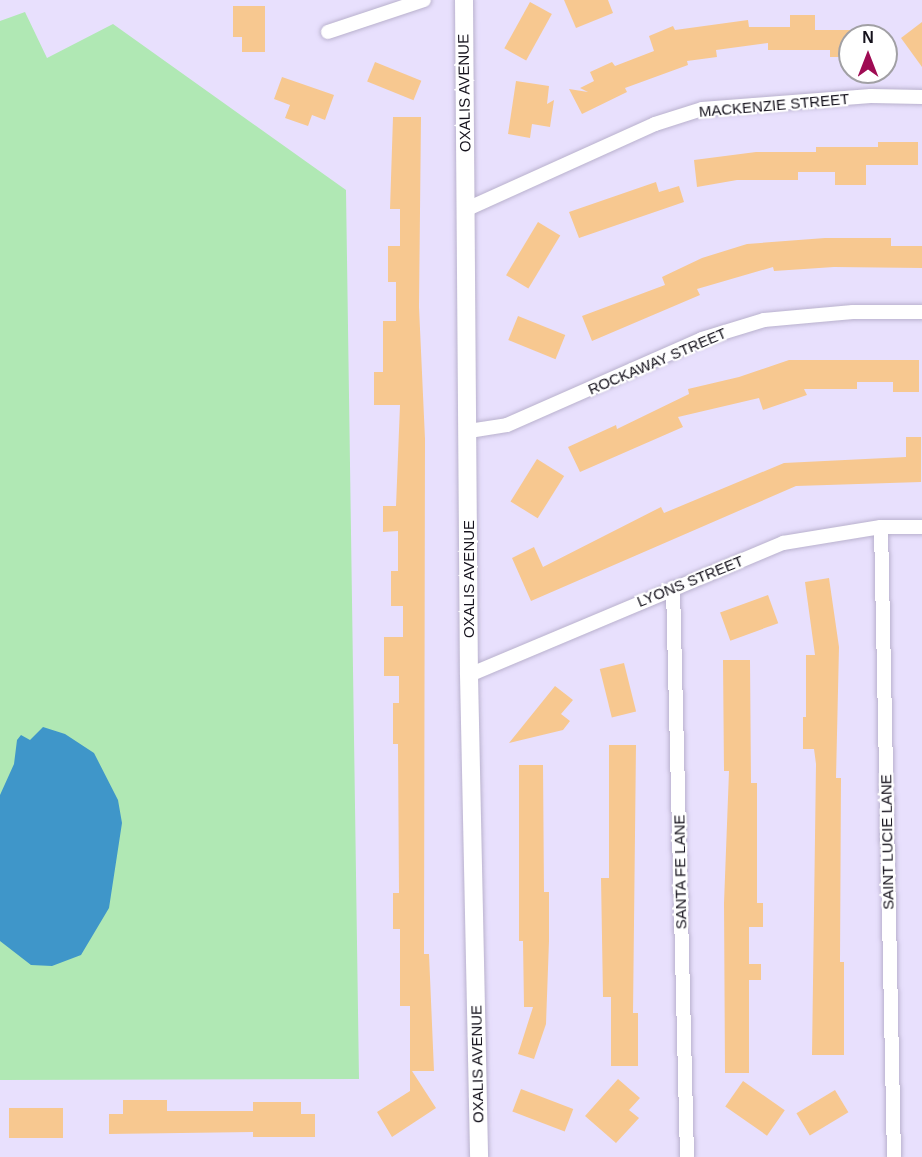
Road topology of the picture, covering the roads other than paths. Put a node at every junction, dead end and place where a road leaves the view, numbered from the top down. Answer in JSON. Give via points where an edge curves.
{"nodes":[{"id":1,"x":424,"y":0,"type":"edge"},
{"id":2,"x":464,"y":0,"type":"edge"},
{"id":3,"x":328,"y":32,"type":"dead end"},
{"id":4,"x":922,"y":97,"type":"edge"},
{"id":5,"x":467,"y":209,"type":"junction"},
{"id":6,"x":922,"y":312,"type":"edge"},
{"id":7,"x":469,"y":431,"type":"junction"},
{"id":8,"x":881,"y":527,"type":"junction"},
{"id":9,"x":922,"y":527,"type":"edge"},
{"id":10,"x":673,"y":588,"type":"junction"},
{"id":11,"x":469,"y":675,"type":"junction"},
{"id":12,"x":479,"y":1157,"type":"edge"},
{"id":13,"x":687,"y":1157,"type":"edge"},
{"id":14,"x":894,"y":1157,"type":"edge"}],
"edges":[{"from":1,"to":3,"type":"street"},
{"from":2,"to":5,"type":"street","name":"OXALIS AVENUE"},
{"from":4,"to":5,"type":"street","name":"MACKENZIE STREET","via":[[872,96],[702,109],[655,124]]},
{"from":5,"to":7,"type":"street","name":"OXALIS AVENUE"},
{"from":6,"to":7,"type":"street","name":"ROCKAWAY STREET","via":[[853,312],[764,320],[702,339],[507,425]]},
{"from":7,"to":11,"type":"street","name":"OXALIS AVENUE"},
{"from":8,"to":9,"type":"street","name":"LYONS STREET"},
{"from":8,"to":10,"type":"street","name":"LYONS STREET","via":[[783,543]]},
{"from":8,"to":14,"type":"street","name":"SAINT LUCIE LANE"},
{"from":10,"to":11,"type":"street","name":"LYONS STREET"},
{"from":10,"to":13,"type":"street","name":"SANTA FE LANE"},
{"from":11,"to":12,"type":"street","name":"OXALIS AVENUE"}]}
